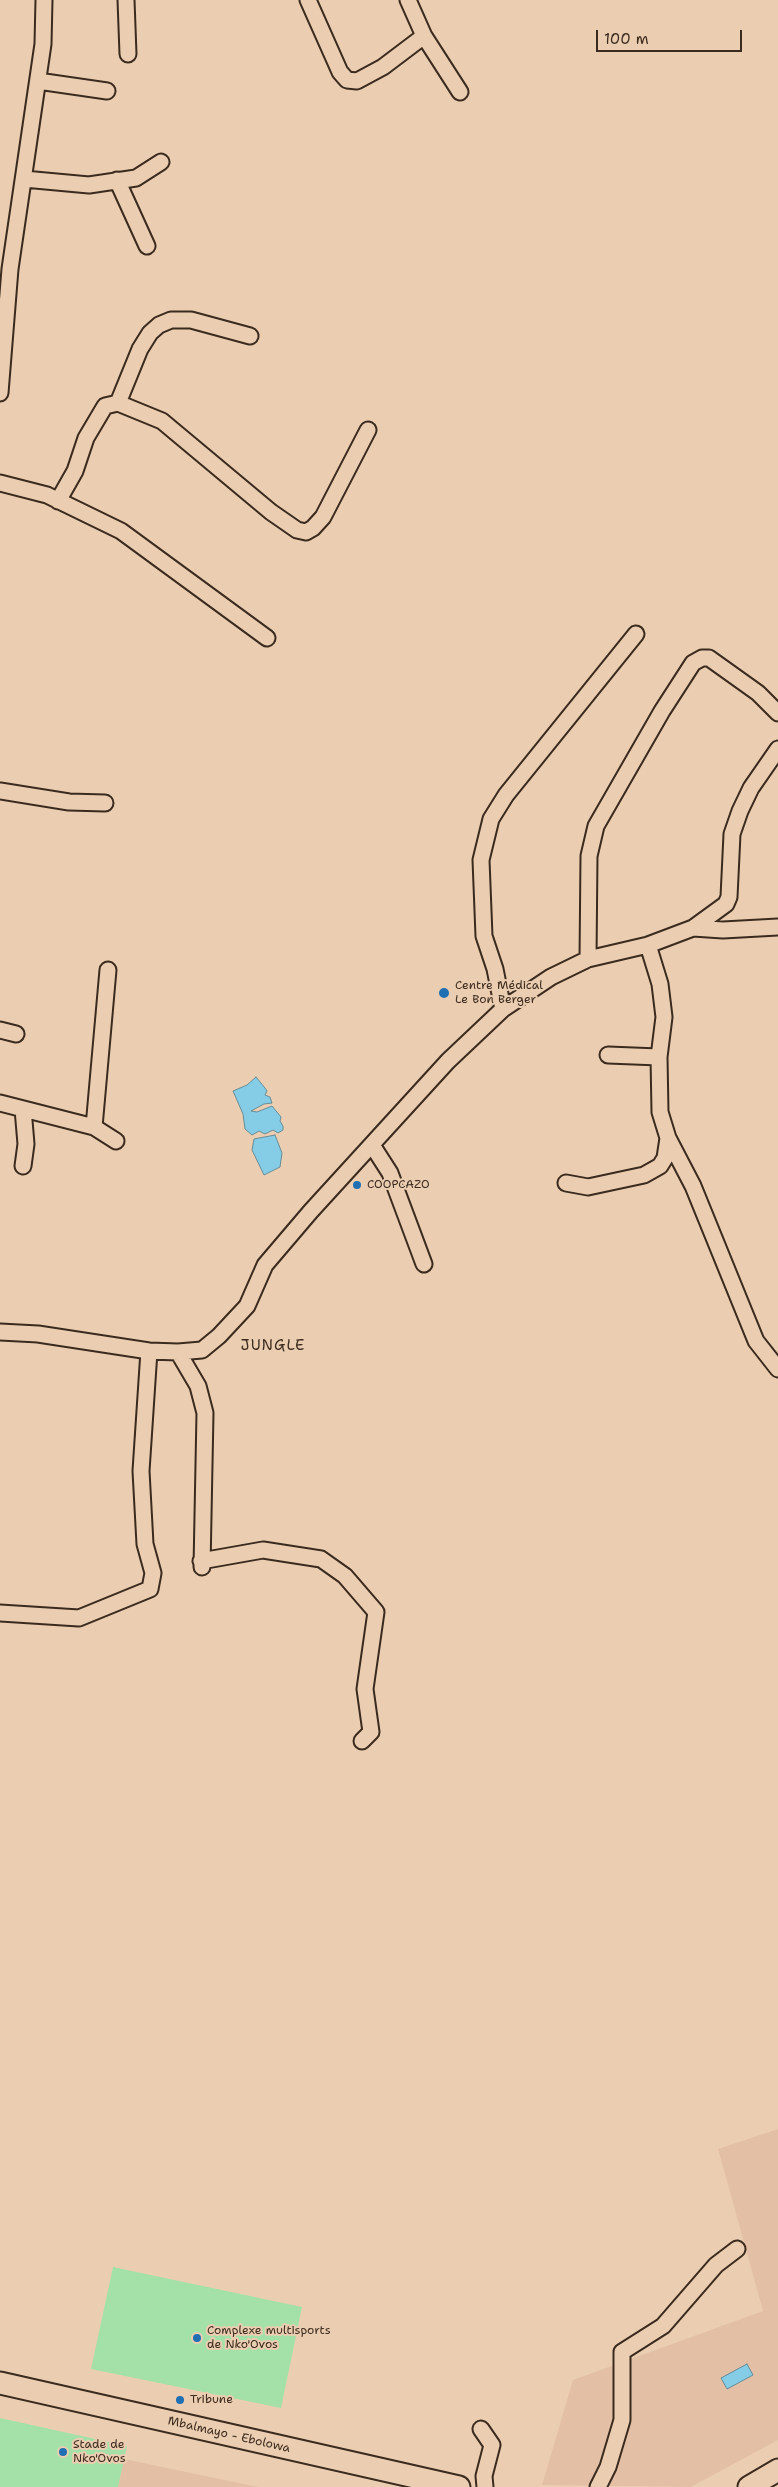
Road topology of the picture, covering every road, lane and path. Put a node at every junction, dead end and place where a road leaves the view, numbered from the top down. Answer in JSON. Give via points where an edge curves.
{"nodes":[{"id":1,"x":44,"y":0,"type":"edge"},
{"id":2,"x":126,"y":0,"type":"edge"},
{"id":3,"x":308,"y":0,"type":"edge"},
{"id":4,"x":408,"y":0,"type":"edge"},
{"id":5,"x":424,"y":36,"type":"junction"},
{"id":6,"x":128,"y":54,"type":"dead end"},
{"id":7,"x":38,"y":80,"type":"junction"},
{"id":8,"x":106,"y":92,"type":"dead end"},
{"id":9,"x":460,"y":92,"type":"dead end"},
{"id":10,"x":161,"y":162,"type":"dead end"},
{"id":11,"x":24,"y":179,"type":"junction"},
{"id":12,"x":117,"y":180,"type":"junction"},
{"id":13,"x":146,"y":246,"type":"dead end"},
{"id":14,"x":250,"y":336,"type":"dead end"},
{"id":15,"x":0,"y":393,"type":"edge"},
{"id":16,"x":118,"y":403,"type":"junction"},
{"id":17,"x":368,"y":430,"type":"dead end"},
{"id":18,"x":0,"y":483,"type":"edge"},
{"id":19,"x":58,"y":501,"type":"junction"},
{"id":20,"x":636,"y":634,"type":"dead end"},
{"id":21,"x":267,"y":638,"type":"dead end"},
{"id":22,"x":778,"y":712,"type":"edge"},
{"id":23,"x":778,"y":749,"type":"edge"},
{"id":24,"x":0,"y":791,"type":"edge"},
{"id":25,"x":105,"y":803,"type":"dead end"},
{"id":26,"x":778,"y":927,"type":"edge"},
{"id":27,"x":694,"y":928,"type":"junction"},
{"id":28,"x":648,"y":945,"type":"junction"},
{"id":29,"x":588,"y":959,"type":"junction"},
{"id":30,"x":108,"y":970,"type":"dead end"},
{"id":31,"x":503,"y":1009,"type":"junction"},
{"id":32,"x":0,"y":1030,"type":"edge"},
{"id":33,"x":16,"y":1034,"type":"dead end"},
{"id":34,"x":608,"y":1055,"type":"dead end"},
{"id":35,"x":659,"y":1057,"type":"junction"},
{"id":36,"x":0,"y":1103,"type":"edge"},
{"id":37,"x":23,"y":1108,"type":"junction"},
{"id":38,"x":94,"y":1127,"type":"junction"},
{"id":39,"x":668,"y":1138,"type":"junction"},
{"id":40,"x":116,"y":1141,"type":"dead end"},
{"id":41,"x":372,"y":1145,"type":"junction"},
{"id":42,"x":23,"y":1166,"type":"dead end"},
{"id":43,"x":566,"y":1183,"type":"dead end"},
{"id":44,"x":424,"y":1264,"type":"dead end"},
{"id":45,"x":0,"y":1332,"type":"edge"},
{"id":46,"x":149,"y":1351,"type":"junction"},
{"id":47,"x":178,"y":1352,"type":"junction"},
{"id":48,"x":778,"y":1369,"type":"edge"},
{"id":49,"x":0,"y":1613,"type":"edge"},
{"id":50,"x":362,"y":1741,"type":"dead end"},
{"id":51,"x":738,"y":2249,"type":"dead end"},
{"id":52,"x":0,"y":2383,"type":"edge"},
{"id":53,"x":481,"y":2429,"type":"dead end"},
{"id":54,"x":778,"y":2470,"type":"edge"},
{"id":55,"x":459,"y":2487,"type":"edge"},
{"id":56,"x":485,"y":2487,"type":"edge"},
{"id":57,"x":598,"y":2487,"type":"edge"},
{"id":58,"x":749,"y":2487,"type":"edge"}],
"edges":[{"from":1,"to":7,"type":"street"},
{"from":2,"to":6,"type":"street"},
{"from":3,"to":5,"type":"street","via":[[340,72],[347,80],[357,81]]},
{"from":4,"to":5,"type":"street"},
{"from":5,"to":9,"type":"street"},
{"from":7,"to":8,"type":"street"},
{"from":7,"to":11,"type":"street"},
{"from":10,"to":12,"type":"street","via":[[136,178]]},
{"from":11,"to":12,"type":"street","via":[[89,186]]},
{"from":11,"to":15,"type":"street","via":[[10,269]]},
{"from":12,"to":13,"type":"street"},
{"from":14,"to":16,"type":"street","via":[[191,320],[171,320],[159,325],[140,349]]},
{"from":16,"to":17,"type":"street","via":[[162,421],[271,512],[297,530],[306,532],[323,516]]},
{"from":16,"to":19,"type":"street","via":[[105,406],[86,438],[75,471]]},
{"from":18,"to":19,"type":"street"},
{"from":19,"to":21,"type":"street","via":[[121,531]]},
{"from":20,"to":31,"type":"street","via":[[506,795],[491,819],[481,860],[484,936]]},
{"from":22,"to":29,"type":"street","via":[[758,693],[709,658],[693,663],[662,710],[596,826],[589,856]]},
{"from":23,"to":27,"type":"street","via":[[737,818],[732,834],[726,904]]},
{"from":24,"to":25,"type":"street","via":[[69,802]]},
{"from":26,"to":27,"type":"street"},
{"from":27,"to":28,"type":"street"},
{"from":28,"to":29,"type":"street"},
{"from":28,"to":35,"type":"street","via":[[660,984],[663,1008]]},
{"from":29,"to":31,"type":"street"},
{"from":30,"to":38,"type":"street"},
{"from":31,"to":41,"type":"street","via":[[448,1061]]},
{"from":32,"to":33,"type":"street"},
{"from":34,"to":35,"type":"street"},
{"from":35,"to":39,"type":"street","via":[[660,1112]]},
{"from":36,"to":37,"type":"street"},
{"from":37,"to":38,"type":"street"},
{"from":37,"to":42,"type":"street","via":[[26,1144]]},
{"from":38,"to":40,"type":"street"},
{"from":39,"to":43,"type":"street","via":[[665,1158],[660,1166],[644,1175],[588,1187]]},
{"from":39,"to":48,"type":"street","via":[[694,1186],[756,1341]]},
{"from":41,"to":44,"type":"street","via":[[390,1173]]},
{"from":41,"to":47,"type":"street","via":[[264,1265],[247,1306],[219,1336],[202,1350]]},
{"from":45,"to":46,"type":"street","via":[[38,1334]]},
{"from":46,"to":47,"type":"street"},
{"from":46,"to":49,"type":"street","via":[[141,1472],[145,1544],[152,1573],[150,1589],[79,1618]]},
{"from":47,"to":50,"type":"street","via":[[198,1386],[205,1413],[201,1564],[263,1550],[321,1559],[345,1576],[376,1612],[365,1689],[371,1732]]},
{"from":51,"to":57,"type":"street","via":[[716,2265],[663,2326],[622,2352],[622,2420],[608,2467]]},
{"from":52,"to":55,"type":"highway","name":"Mbalmayo - Ebolowa"},
{"from":53,"to":56,"type":"street","via":[[492,2445],[484,2476]]},
{"from":54,"to":58,"type":"highway"}]}
